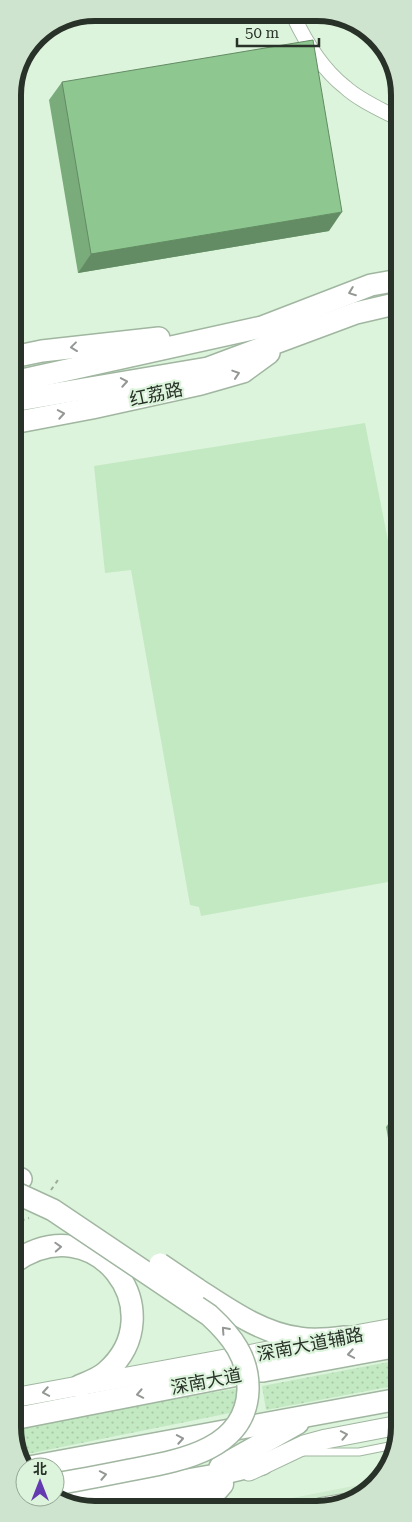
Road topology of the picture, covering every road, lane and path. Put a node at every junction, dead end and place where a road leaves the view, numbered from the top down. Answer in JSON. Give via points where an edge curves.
{"nodes":[{"id":1,"x":295,"y":21,"type":"edge"},
{"id":2,"x":391,"y":114,"type":"edge"},
{"id":3,"x":391,"y":281,"type":"edge"},
{"id":4,"x":391,"y":305,"type":"edge"},
{"id":5,"x":262,"y":327,"type":"junction"},
{"id":6,"x":287,"y":339,"type":"junction"},
{"id":7,"x":21,"y":355,"type":"edge"},
{"id":8,"x":21,"y":390,"type":"edge"},
{"id":9,"x":21,"y":391,"type":"edge"},
{"id":10,"x":21,"y":421,"type":"edge"},
{"id":11,"x":21,"y":1186,"type":"edge"},
{"id":12,"x":21,"y":1188,"type":"edge"},
{"id":13,"x":21,"y":1258,"type":"edge"},
{"id":14,"x":391,"y":1328,"type":"edge"},
{"id":15,"x":345,"y":1337,"type":"junction"},
{"id":16,"x":391,"y":1347,"type":"edge"},
{"id":17,"x":79,"y":1386,"type":"junction"},
{"id":18,"x":21,"y":1397,"type":"edge"},
{"id":19,"x":391,"y":1401,"type":"edge"},
{"id":20,"x":330,"y":1412,"type":"junction"},
{"id":21,"x":21,"y":1417,"type":"edge"},
{"id":22,"x":391,"y":1427,"type":"edge"},
{"id":23,"x":388,"y":1446,"type":"edge"},
{"id":24,"x":285,"y":1452,"type":"junction"},
{"id":25,"x":65,"y":1460,"type":"edge"},
{"id":26,"x":262,"y":1464,"type":"junction"},
{"id":27,"x":175,"y":1481,"type":"junction"},
{"id":28,"x":65,"y":1482,"type":"edge"},
{"id":29,"x":222,"y":1484,"type":"junction"},
{"id":30,"x":79,"y":1499,"type":"edge"},
{"id":31,"x":156,"y":1501,"type":"edge"},
{"id":32,"x":205,"y":1501,"type":"edge"}],
"edges":[{"from":1,"to":2,"type":"street","via":[[322,63],[345,88]]},
{"from":3,"to":5,"type":"main road","name":"红荔路","one_way":true,"via":[[372,285]]},
{"from":4,"to":6,"type":"main road","name":"红荔路","via":[[356,313]]},
{"from":5,"to":7,"type":"main road","name":"红荔路","one_way":true},
{"from":5,"to":8,"type":"main road","name":"红荔路"},
{"from":9,"to":6,"type":"main road","name":"红荔路","one_way":true,"via":[[208,368]]},
{"from":10,"to":6,"type":"main road","name":"红荔路","one_way":true,"via":[[201,384],[243,372]]},
{"from":11,"to":15,"type":"main road","bridge":true,"via":[[60,1198],[237,1315],[259,1326],[298,1338]]},
{"from":28,"to":12,"type":"main road","one_way":true,"bridge":true,"via":[[159,1465],[191,1457],[214,1446],[238,1423],[245,1408],[246,1365],[224,1328],[209,1315]]},
{"from":13,"to":17,"type":"main road","one_way":true,"via":[[49,1247],[82,1248],[108,1263],[125,1285],[132,1309],[128,1337],[115,1363],[95,1380]]},
{"from":14,"to":15,"type":"main road","name":"深南大道辅路"},
{"from":15,"to":17,"type":"main road","name":"深南大道辅路"},
{"from":16,"to":21,"type":"main road","name":"深南大道","one_way":true,"via":[[256,1370]]},
{"from":17,"to":18,"type":"main road","name":"深南大道辅路","one_way":true},
{"from":19,"to":20,"type":"main road"},
{"from":25,"to":20,"type":"main road","one_way":true},
{"from":20,"to":27,"type":"main road","via":[[295,1424],[230,1462]]},
{"from":24,"to":22,"type":"main road","one_way":true,"via":[[326,1439]]},
{"from":23,"to":24,"type":"lane","via":[[359,1452]]},
{"from":24,"to":26,"type":"main road"},
{"from":26,"to":27,"type":"main road"},
{"from":26,"to":29,"type":"main road"},
{"from":27,"to":30,"type":"main road"},
{"from":29,"to":31,"type":"main road"},
{"from":29,"to":32,"type":"highway"}]}
